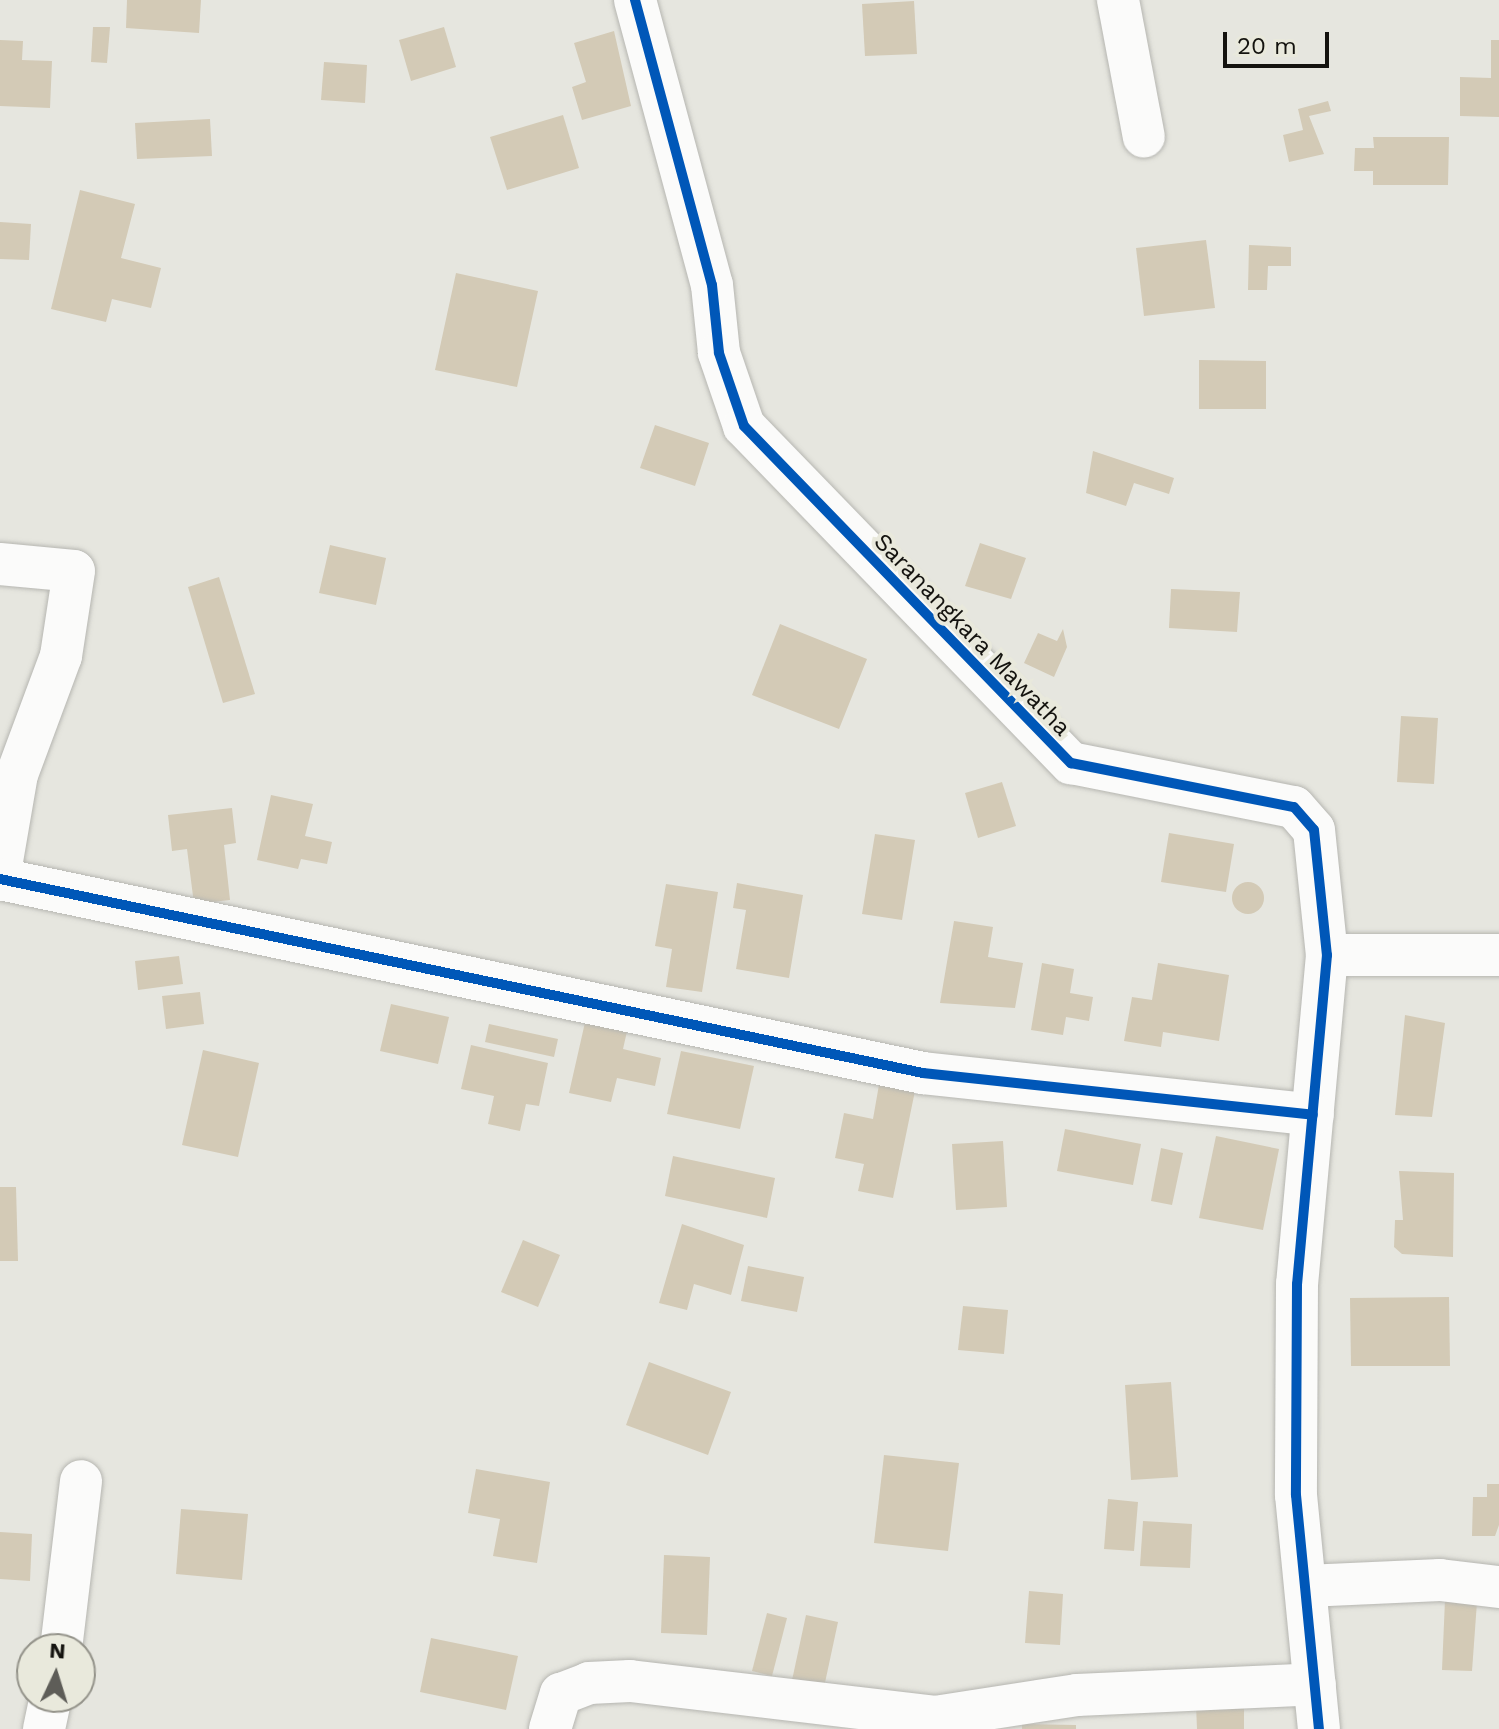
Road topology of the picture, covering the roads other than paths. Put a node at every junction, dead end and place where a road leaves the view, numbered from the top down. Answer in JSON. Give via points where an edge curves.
{"nodes":[{"id":1,"x":635,"y":0,"type":"edge"},
{"id":2,"x":1118,"y":0,"type":"edge"},
{"id":3,"x":1144,"y":137,"type":"dead end"},
{"id":4,"x":0,"y":564,"type":"edge"},
{"id":5,"x":0,"y":872,"type":"edge"},
{"id":6,"x":0,"y":879,"type":"edge"},
{"id":7,"x":1327,"y":955,"type":"junction"},
{"id":8,"x":1499,"y":955,"type":"edge"},
{"id":9,"x":1313,"y":1115,"type":"junction"},
{"id":10,"x":81,"y":1481,"type":"dead end"},
{"id":11,"x":1306,"y":1586,"type":"junction"},
{"id":12,"x":1499,"y":1587,"type":"edge"},
{"id":13,"x":63,"y":1633,"type":"edge"},
{"id":14,"x":1315,"y":1684,"type":"junction"},
{"id":15,"x":550,"y":1729,"type":"edge"},
{"id":16,"x":1319,"y":1729,"type":"edge"}],
"edges":[{"from":1,"to":7,"type":"street","name":"Saranangkara Mawatha","via":[[712,285],[719,353],[744,426],[1071,763],[1294,807],[1314,830]]},
{"from":2,"to":3,"type":"street"},
{"from":4,"to":5,"type":"street","via":[[74,571],[61,656],[17,774]]},
{"from":6,"to":9,"type":"street","via":[[923,1073]]},
{"from":7,"to":8,"type":"street"},
{"from":7,"to":9,"type":"street","name":"Saranangkara Mawatha"},
{"from":9,"to":11,"type":"street","name":"Saranangkara Mawatha","via":[[1297,1284],[1296,1495]]},
{"from":10,"to":13,"type":"street"},
{"from":11,"to":12,"type":"street","via":[[1440,1580]]},
{"from":11,"to":14,"type":"street","name":"Saranangkara Mawatha"},
{"from":14,"to":15,"type":"street","via":[[1077,1695],[935,1717],[630,1681],[589,1683],[561,1694]]},
{"from":14,"to":16,"type":"street","name":"Saranangkara Mawatha"}]}
